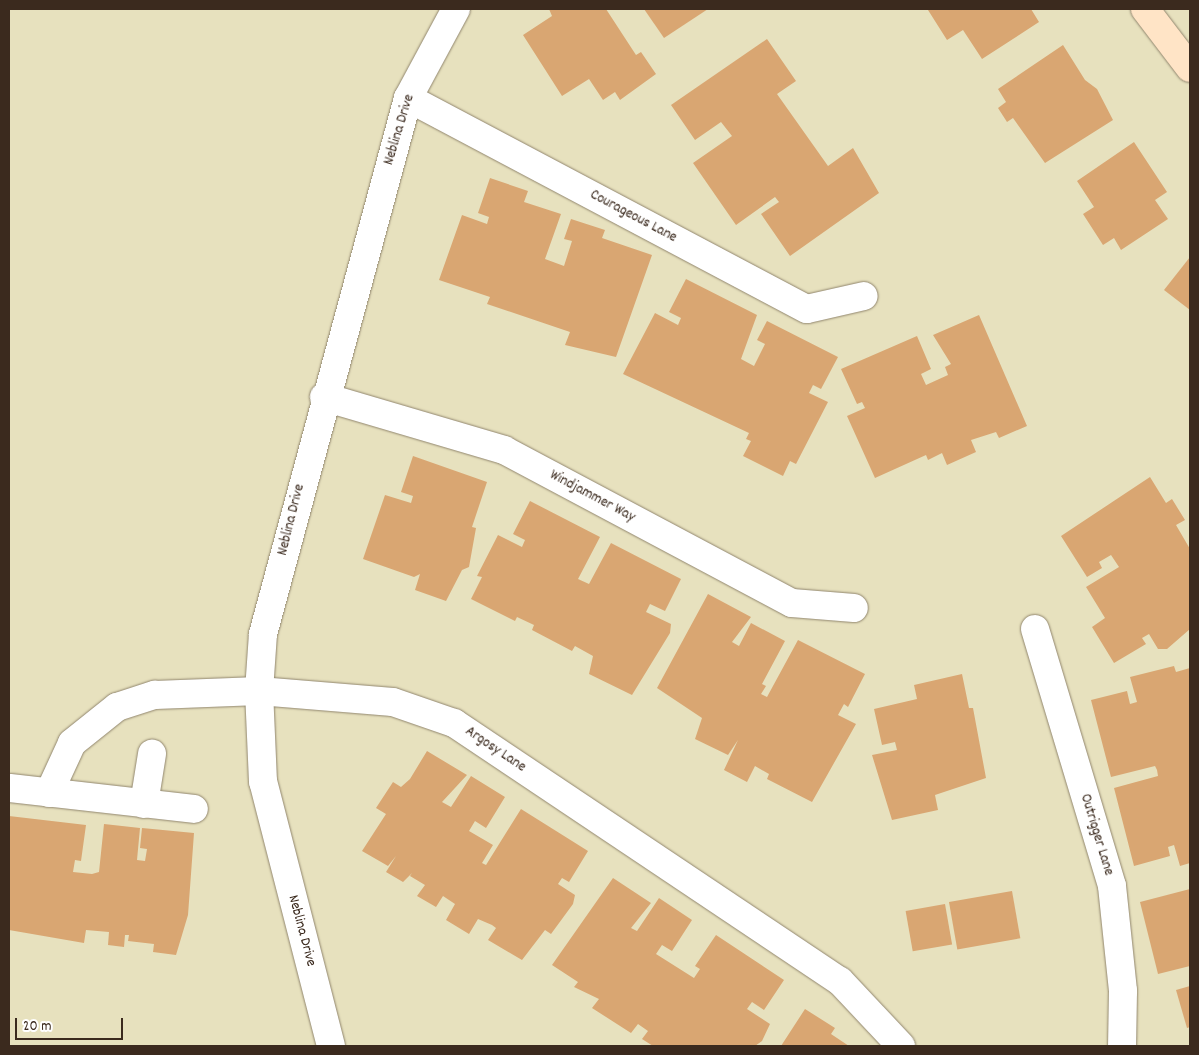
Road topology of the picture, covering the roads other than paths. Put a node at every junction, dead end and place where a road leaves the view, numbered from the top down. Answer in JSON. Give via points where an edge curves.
{"nodes":[{"id":1,"x":456,"y":9,"type":"edge"},
{"id":2,"x":1145,"y":9,"type":"edge"},
{"id":3,"x":1190,"y":68,"type":"edge"},
{"id":4,"x":408,"y":98,"type":"junction"},
{"id":5,"x":864,"y":296,"type":"dead end"},
{"id":6,"x":324,"y":397,"type":"junction"},
{"id":7,"x":854,"y":608,"type":"dead end"},
{"id":8,"x":1035,"y":629,"type":"dead end"},
{"id":9,"x":259,"y":690,"type":"junction"},
{"id":10,"x":152,"y":754,"type":"dead end"},
{"id":11,"x":10,"y":788,"type":"dead end"},
{"id":12,"x":49,"y":793,"type":"junction"},
{"id":13,"x":144,"y":804,"type":"junction"},
{"id":14,"x":194,"y":809,"type":"dead end"},
{"id":15,"x":331,"y":1046,"type":"edge"},
{"id":16,"x":901,"y":1046,"type":"edge"},
{"id":17,"x":1122,"y":1046,"type":"edge"}],
"edges":[{"from":1,"to":4,"type":"street","name":"Neblina Drive"},
{"from":2,"to":3,"type":"street"},
{"from":4,"to":5,"type":"street","name":"Courageous Lane","via":[[807,309]]},
{"from":4,"to":6,"type":"street","name":"Neblina Drive"},
{"from":6,"to":7,"type":"street","name":"Windjammer Way","via":[[504,450],[792,603]]},
{"from":6,"to":9,"type":"street","name":"Neblina Drive","via":[[263,634]]},
{"from":8,"to":17,"type":"street","name":"Outrigger Lane","via":[[1112,886],[1123,991]]},
{"from":9,"to":12,"type":"street","name":"Argosy Lane","via":[[156,695],[117,707],[72,743]]},
{"from":9,"to":15,"type":"street","name":"Neblina Drive","via":[[263,782]]},
{"from":9,"to":16,"type":"street","name":"Argosy Lane","via":[[392,702],[454,723],[840,981]]},
{"from":10,"to":13,"type":"street"},
{"from":11,"to":12,"type":"street"},
{"from":12,"to":13,"type":"street"},
{"from":13,"to":14,"type":"street"}]}
